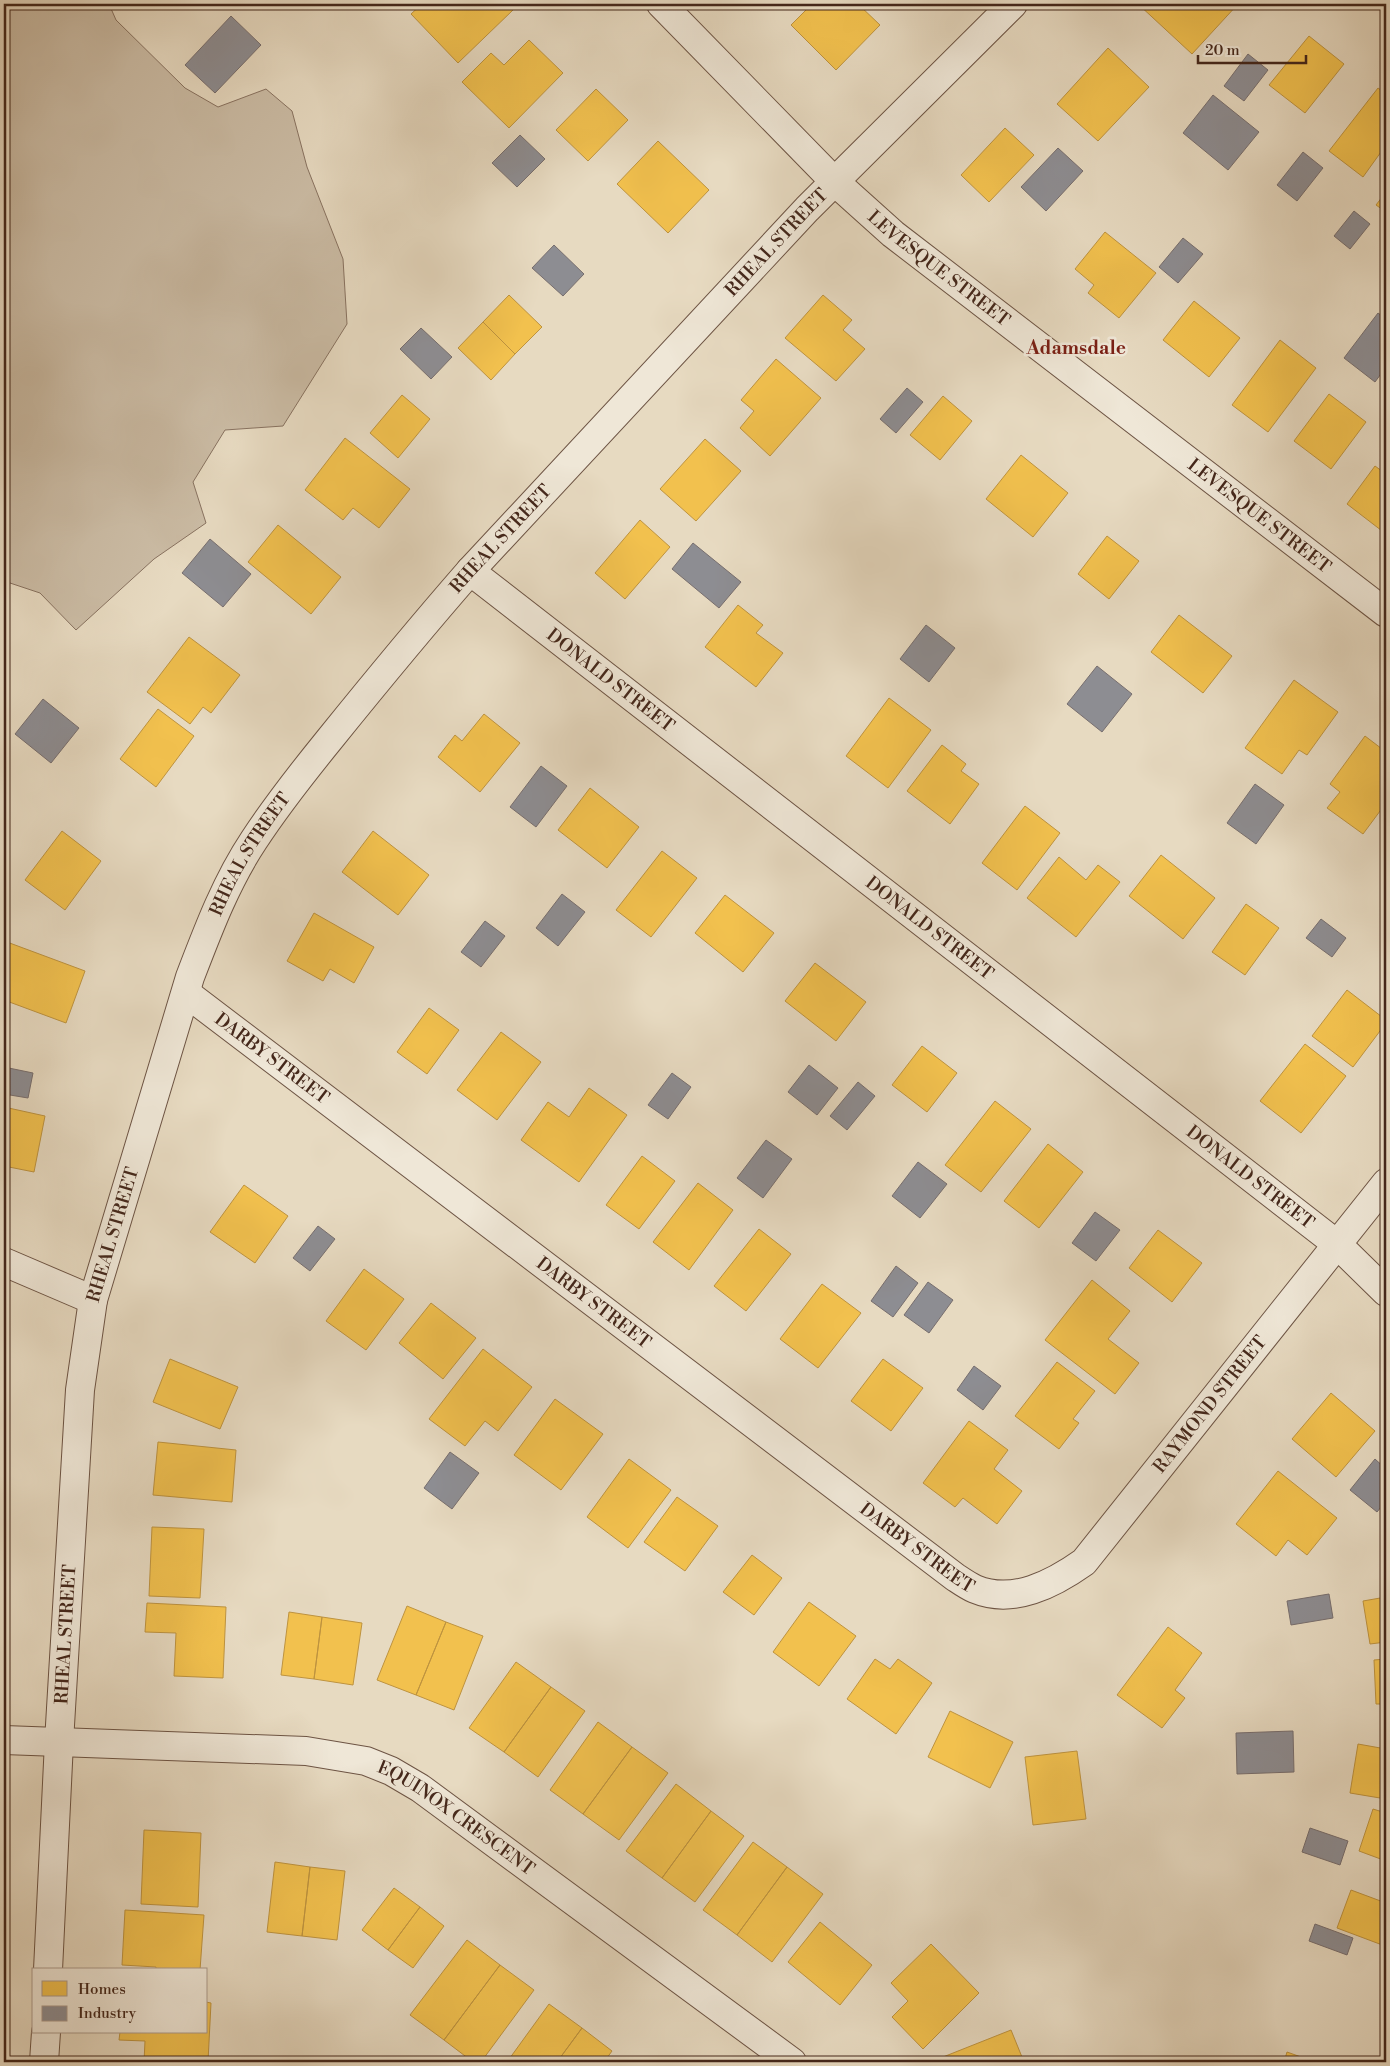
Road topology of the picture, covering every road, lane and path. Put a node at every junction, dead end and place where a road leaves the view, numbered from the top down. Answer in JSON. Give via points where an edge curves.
{"nodes":[{"id":1,"x":660,"y":4,"type":"edge"},
{"id":2,"x":1013,"y":4,"type":"edge"},
{"id":3,"x":834,"y":182,"type":"junction"},
{"id":4,"x":470,"y":571,"type":"junction"},
{"id":5,"x":1386,"y":613,"type":"edge"},
{"id":6,"x":186,"y":993,"type":"junction"},
{"id":7,"x":1386,"y":1183,"type":"edge"},
{"id":8,"x":1338,"y":1245,"type":"junction"},
{"id":9,"x":4,"y":1262,"type":"edge"},
{"id":10,"x":1386,"y":1292,"type":"edge"},
{"id":11,"x":93,"y":1300,"type":"junction"},
{"id":12,"x":1010,"y":1594,"type":"joint"},
{"id":13,"x":4,"y":1740,"type":"edge"},
{"id":14,"x":59,"y":1742,"type":"junction"},
{"id":15,"x":48,"y":1968,"type":"edge"},
{"id":16,"x":46,"y":2034,"type":"edge"},
{"id":17,"x":44,"y":2062,"type":"edge"},
{"id":18,"x":792,"y":2062,"type":"edge"}],
"edges":[{"from":1,"to":3,"type":"street","name":"LEVESQUE STREET"},
{"from":2,"to":3,"type":"street","name":"RHEAL STREET"},
{"from":3,"to":4,"type":"street","name":"RHEAL STREET"},
{"from":3,"to":5,"type":"street","name":"LEVESQUE STREET","via":[[893,234]]},
{"from":4,"to":6,"type":"street","name":"RHEAL STREET","via":[[352,711],[253,841],[208,931]]},
{"from":4,"to":8,"type":"street","name":"DONALD STREET"},
{"from":6,"to":11,"type":"street","name":"RHEAL STREET"},
{"from":6,"to":12,"type":"street","name":"DARBY STREET","via":[[955,1577],[984,1592]]},
{"from":7,"to":8,"type":"street","name":"RAYMOND STREET"},
{"from":8,"to":10,"type":"street","name":"DONALD STREET"},
{"from":8,"to":12,"type":"street","name":"RAYMOND STREET","via":[[1084,1562],[1059,1579]]},
{"from":9,"to":11,"type":"street"},
{"from":11,"to":14,"type":"street","name":"RHEAL STREET","via":[[80,1390]]},
{"from":13,"to":14,"type":"street","name":"EQUINOX CRESCENT"},
{"from":14,"to":15,"type":"street","name":"RHEAL STREET"},
{"from":14,"to":18,"type":"street","name":"EQUINOX CRESCENT","via":[[306,1751],[366,1761],[391,1771],[420,1788]]},
{"from":16,"to":17,"type":"street"}]}
